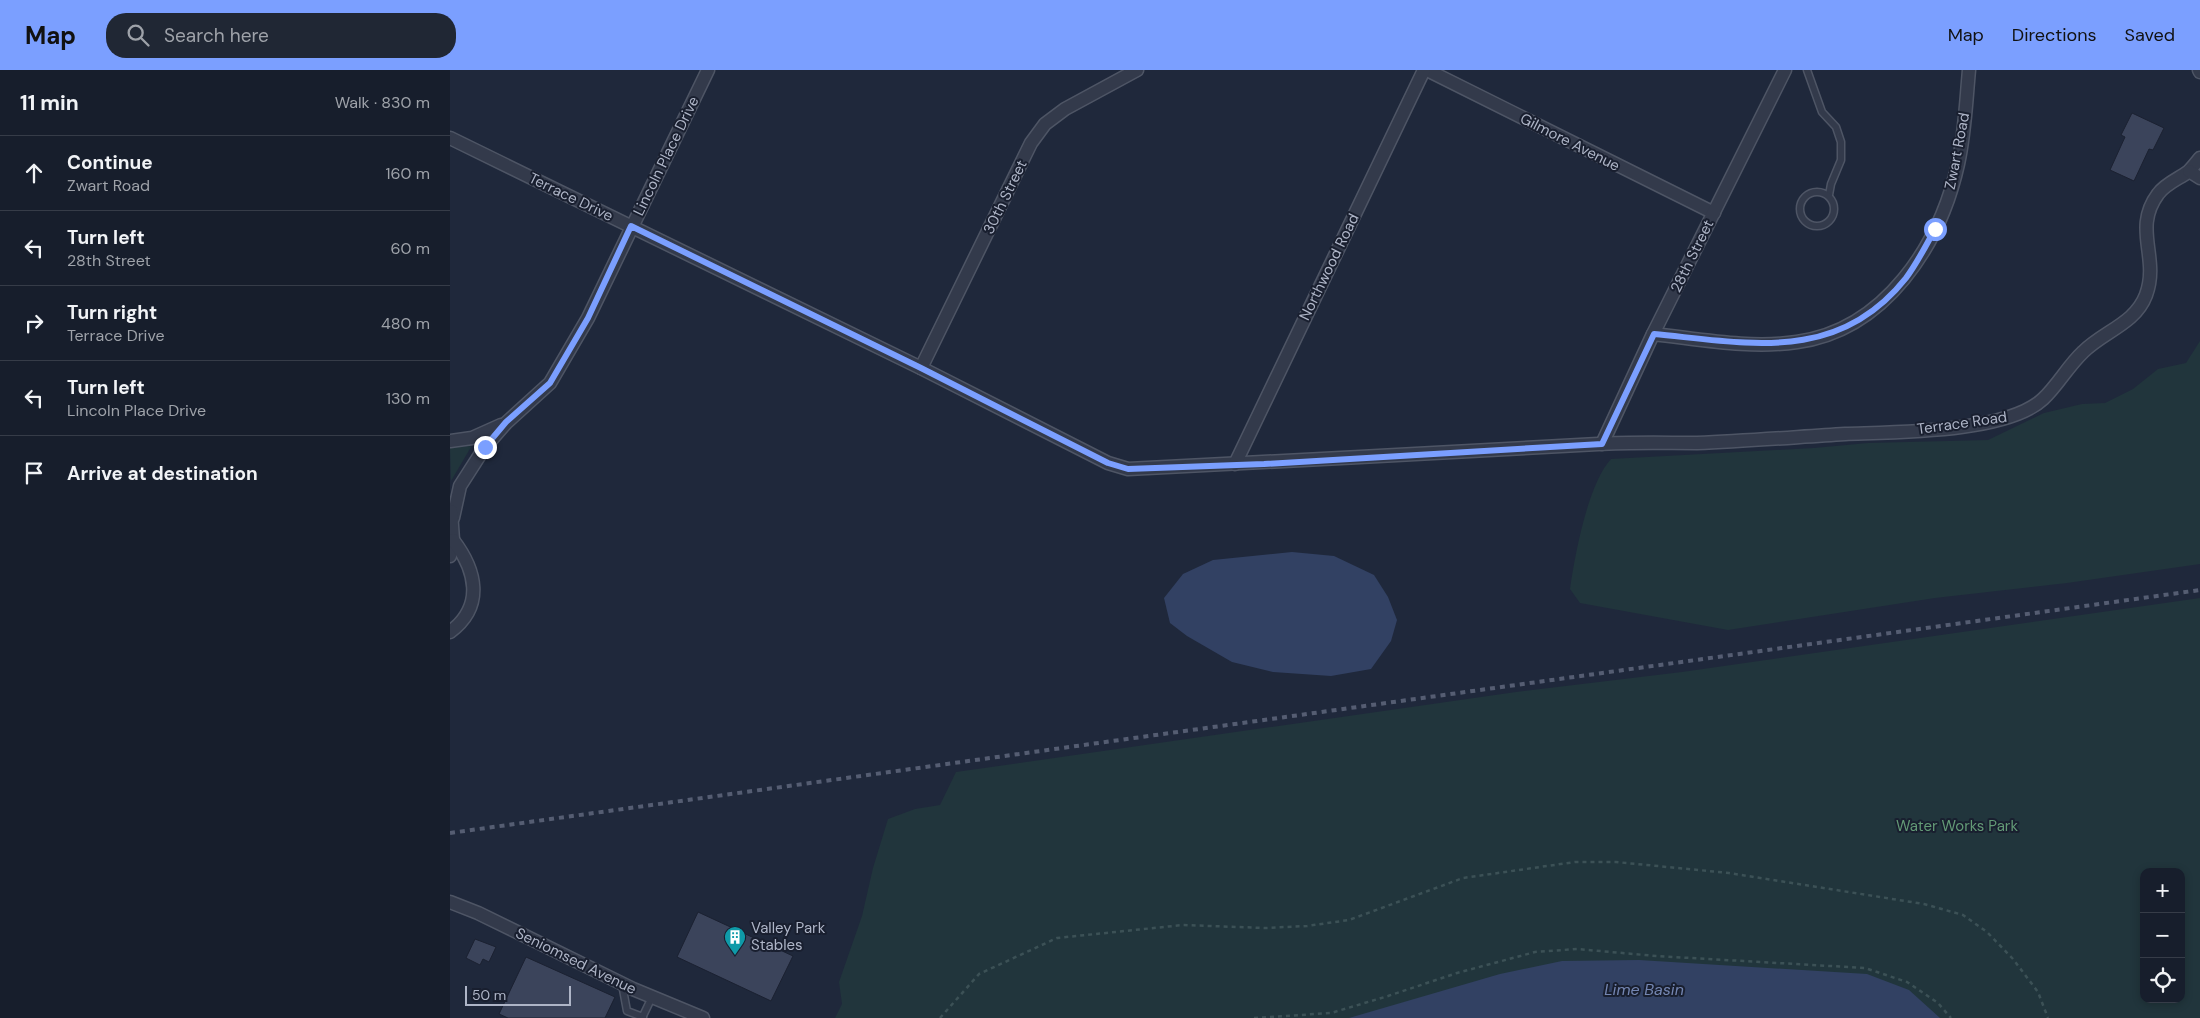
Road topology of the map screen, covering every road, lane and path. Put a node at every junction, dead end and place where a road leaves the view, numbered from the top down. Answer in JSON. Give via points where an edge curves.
{"nodes":[{"id":1,"x":708,"y":70,"type":"edge"},
{"id":2,"x":1137,"y":70,"type":"edge"},
{"id":3,"x":1426,"y":70,"type":"edge"},
{"id":4,"x":1785,"y":70,"type":"edge"},
{"id":5,"x":1807,"y":70,"type":"edge"},
{"id":6,"x":1969,"y":70,"type":"edge"},
{"id":7,"x":450,"y":138,"type":"edge"},
{"id":8,"x":2200,"y":158,"type":"edge"},
{"id":9,"x":2195,"y":174,"type":"edge"},
{"id":10,"x":1829,"y":195,"type":"junction"},
{"id":11,"x":1714,"y":213,"type":"junction"},
{"id":12,"x":631,"y":226,"type":"junction"},
{"id":13,"x":1654,"y":334,"type":"junction"},
{"id":14,"x":921,"y":368,"type":"junction"},
{"id":15,"x":506,"y":422,"type":"junction"},
{"id":16,"x":450,"y":441,"type":"edge"},
{"id":17,"x":1602,"y":444,"type":"junction"},
{"id":18,"x":1234,"y":464,"type":"junction"},
{"id":19,"x":451,"y":513,"type":"edge"},
{"id":20,"x":453,"y":540,"type":"junction"},
{"id":21,"x":450,"y":556,"type":"edge"},
{"id":22,"x":450,"y":632,"type":"edge"},
{"id":23,"x":450,"y":902,"type":"edge"},
{"id":24,"x":622,"y":984,"type":"junction"},
{"id":25,"x":652,"y":997,"type":"junction"},
{"id":26,"x":642,"y":1018,"type":"edge"},
{"id":27,"x":703,"y":1018,"type":"edge"},
{"id":28,"x":940,"y":1018,"type":"edge"},
{"id":29,"x":1254,"y":1018,"type":"edge"},
{"id":30,"x":1951,"y":1018,"type":"edge"},
{"id":31,"x":2048,"y":1018,"type":"edge"}],
"edges":[{"from":1,"to":12,"type":"street","name":"Lincoln Place Drive"},
{"from":2,"to":14,"type":"street","name":"30th Street","via":[[1065,109],[1045,124],[1031,143]]},
{"from":3,"to":11,"type":"street","name":"Gilmore Avenue"},
{"from":3,"to":18,"type":"street","name":"Northwood Road"},
{"from":4,"to":11,"type":"street","name":"28th Street"},
{"from":5,"to":10,"type":"lane","via":[[1822,112],[1836,127],[1841,142],[1841,160]]},
{"from":6,"to":13,"type":"street","name":"Zwart Road","via":[[1964,132],[1948,198],[1919,259],[1905,279],[1879,305],[1849,325],[1797,342],[1761,344]]},
{"from":7,"to":12,"type":"street","name":"Terrace Drive"},
{"from":8,"to":9,"type":"street","name":"Terrace Road"},
{"from":9,"to":17,"type":"street","name":"Terrace Road","via":[[2160,190],[2149,209],[2145,230],[2151,274],[2139,308],[2123,324],[2082,352],[2042,400],[2020,414],[1943,429]]},
{"from":10,"to":10,"type":"lane","via":[[1835,207],[1831,219],[1820,226],[1810,224],[1802,217],[1800,208],[1804,196],[1815,191]]},
{"from":11,"to":13,"type":"street","name":"28th Street"},
{"from":12,"to":14,"type":"street","name":"Terrace Drive"},
{"from":12,"to":15,"type":"street","name":"Lincoln Place Drive","via":[[588,318],[550,383]]},
{"from":13,"to":17,"type":"street","name":"28th Street"},
{"from":14,"to":18,"type":"street","name":"Terrace Drive","via":[[1108,463],[1128,469]]},
{"from":15,"to":16,"type":"street","via":[[472,438]]},
{"from":15,"to":19,"type":"street","name":"Lincoln Place Drive","via":[[460,486]]},
{"from":17,"to":18,"type":"street","name":"Terrace Drive"},
{"from":19,"to":20,"type":"street","name":"Lincoln Place Drive"},
{"from":20,"to":21,"type":"street"},
{"from":20,"to":22,"type":"street","via":[[470,564],[474,593],[463,620]]},
{"from":23,"to":24,"type":"street","name":"Seniomsed Avenue"},
{"from":24,"to":25,"type":"street","name":"Seniomsed Avenue"},
{"from":24,"to":26,"type":"lane","via":[[627,1011]]},
{"from":25,"to":26,"type":"lane"},
{"from":25,"to":27,"type":"street","name":"Seniomsed Avenue"},
{"from":28,"to":31,"type":"path","via":[[979,974],[1057,938],[1183,925],[1265,928],[1349,920],[1462,878],[1575,862],[1616,862],[1729,873],[1924,904],[1963,915],[1987,932],[2013,959],[2038,992]]},
{"from":29,"to":30,"type":"path","via":[[1331,1012],[1535,952],[1577,949],[1865,968],[1907,982],[1938,1004]]}]}
